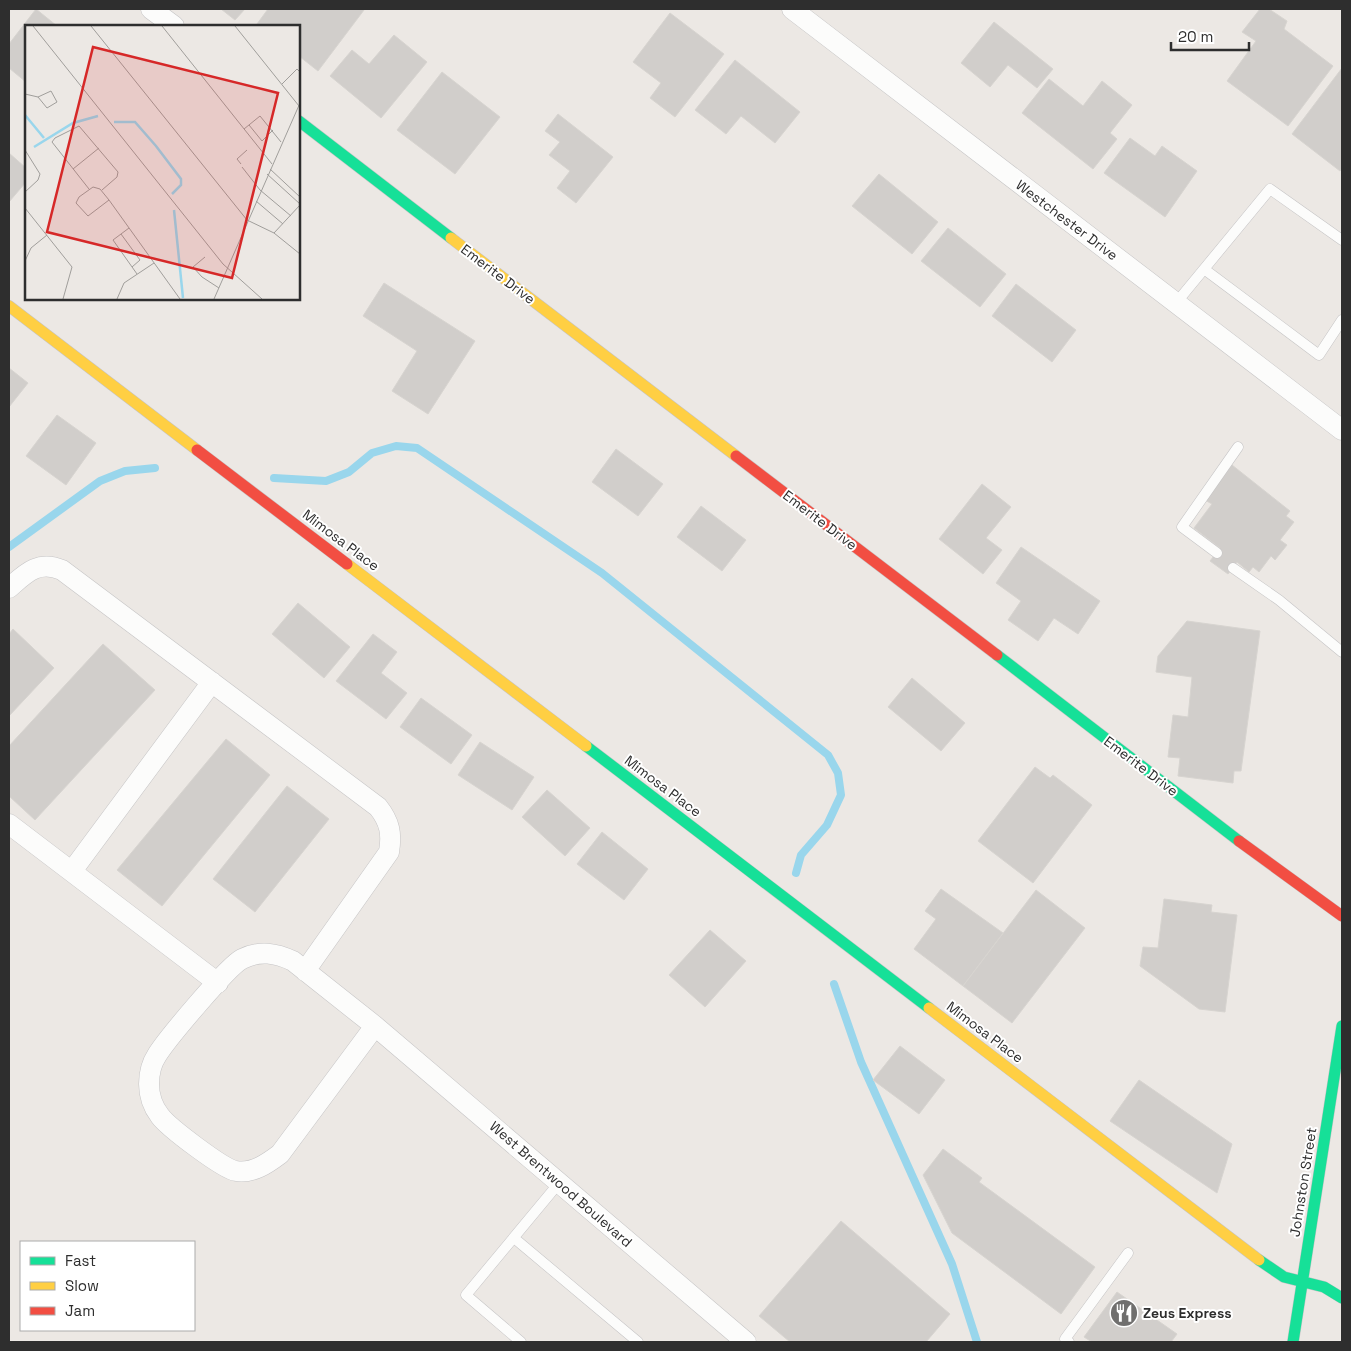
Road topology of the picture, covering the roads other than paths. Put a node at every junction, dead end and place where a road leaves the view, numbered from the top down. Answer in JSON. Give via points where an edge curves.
{"nodes":[{"id":1,"x":152,"y":9,"type":"edge"},
{"id":2,"x":792,"y":9,"type":"edge"},
{"id":3,"x":173,"y":25,"type":"edge"},
{"id":4,"x":300,"y":122,"type":"edge"},
{"id":5,"x":1342,"y":240,"type":"edge"},
{"id":6,"x":1204,"y":269,"type":"junction"},
{"id":7,"x":1176,"y":303,"type":"junction"},
{"id":8,"x":9,"y":306,"type":"edge"},
{"id":9,"x":1342,"y":320,"type":"edge"},
{"id":10,"x":1342,"y":430,"type":"edge"},
{"id":11,"x":1238,"y":447,"type":"dead end"},
{"id":12,"x":1217,"y":553,"type":"dead end"},
{"id":13,"x":1233,"y":568,"type":"dead end"},
{"id":14,"x":9,"y":588,"type":"edge"},
{"id":15,"x":1342,"y":652,"type":"edge"},
{"id":16,"x":212,"y":682,"type":"junction"},
{"id":17,"x":9,"y":824,"type":"edge"},
{"id":18,"x":72,"y":872,"type":"junction"},
{"id":19,"x":1342,"y":916,"type":"edge"},
{"id":20,"x":305,"y":971,"type":"junction"},
{"id":21,"x":218,"y":982,"type":"junction"},
{"id":22,"x":375,"y":1026,"type":"junction"},
{"id":23,"x":1342,"y":1026,"type":"edge"},
{"id":24,"x":559,"y":1183,"type":"junction"},
{"id":25,"x":514,"y":1238,"type":"junction"},
{"id":26,"x":1128,"y":1253,"type":"dead end"},
{"id":27,"x":1302,"y":1282,"type":"junction"},
{"id":28,"x":1342,"y":1298,"type":"edge"},
{"id":29,"x":522,"y":1342,"type":"edge"},
{"id":30,"x":638,"y":1342,"type":"edge"},
{"id":31,"x":746,"y":1342,"type":"edge"},
{"id":32,"x":1069,"y":1342,"type":"edge"},
{"id":33,"x":1293,"y":1342,"type":"edge"}],
"edges":[{"from":1,"to":3,"type":"street"},
{"from":2,"to":7,"type":"street","name":"Westchester Drive"},
{"from":4,"to":19,"type":"street","name":"Emerite Drive"},
{"from":5,"to":6,"type":"lane","via":[[1270,189]]},
{"from":6,"to":7,"type":"lane"},
{"from":6,"to":9,"type":"lane","via":[[1319,356]]},
{"from":7,"to":10,"type":"street","name":"Westchester Drive"},
{"from":8,"to":27,"type":"street","name":"Mimosa Place","via":[[1260,1260],[1284,1277]]},
{"from":11,"to":12,"type":"lane","via":[[1182,527]]},
{"from":13,"to":15,"type":"lane","via":[[1279,600]]},
{"from":14,"to":16,"type":"street","via":[[35,568],[51,566],[62,570]]},
{"from":16,"to":18,"type":"street"},
{"from":16,"to":20,"type":"street","via":[[378,807],[391,829],[389,852]]},
{"from":17,"to":18,"type":"street"},
{"from":18,"to":21,"type":"street"},
{"from":20,"to":21,"type":"street","name":"West Brentwood Boulevard","via":[[278,954],[260,953],[237,962]]},
{"from":20,"to":22,"type":"street","name":"West Brentwood Boulevard"},
{"from":21,"to":22,"type":"street","name":"West Brentwood Boulevard","via":[[156,1056],[150,1071],[149,1087],[152,1104],[161,1118],[222,1167],[236,1172],[266,1164],[280,1154]]},
{"from":22,"to":24,"type":"street","name":"West Brentwood Boulevard"},
{"from":23,"to":27,"type":"street","name":"Johnston Street"},
{"from":24,"to":25,"type":"lane"},
{"from":24,"to":31,"type":"street","name":"West Brentwood Boulevard"},
{"from":25,"to":29,"type":"lane","via":[[466,1295]]},
{"from":25,"to":30,"type":"lane"},
{"from":26,"to":32,"type":"lane","via":[[1065,1339]]},
{"from":27,"to":28,"type":"street","name":"Mimosa Place","via":[[1324,1287]]},
{"from":27,"to":33,"type":"street","name":"Johnston Street"}]}
